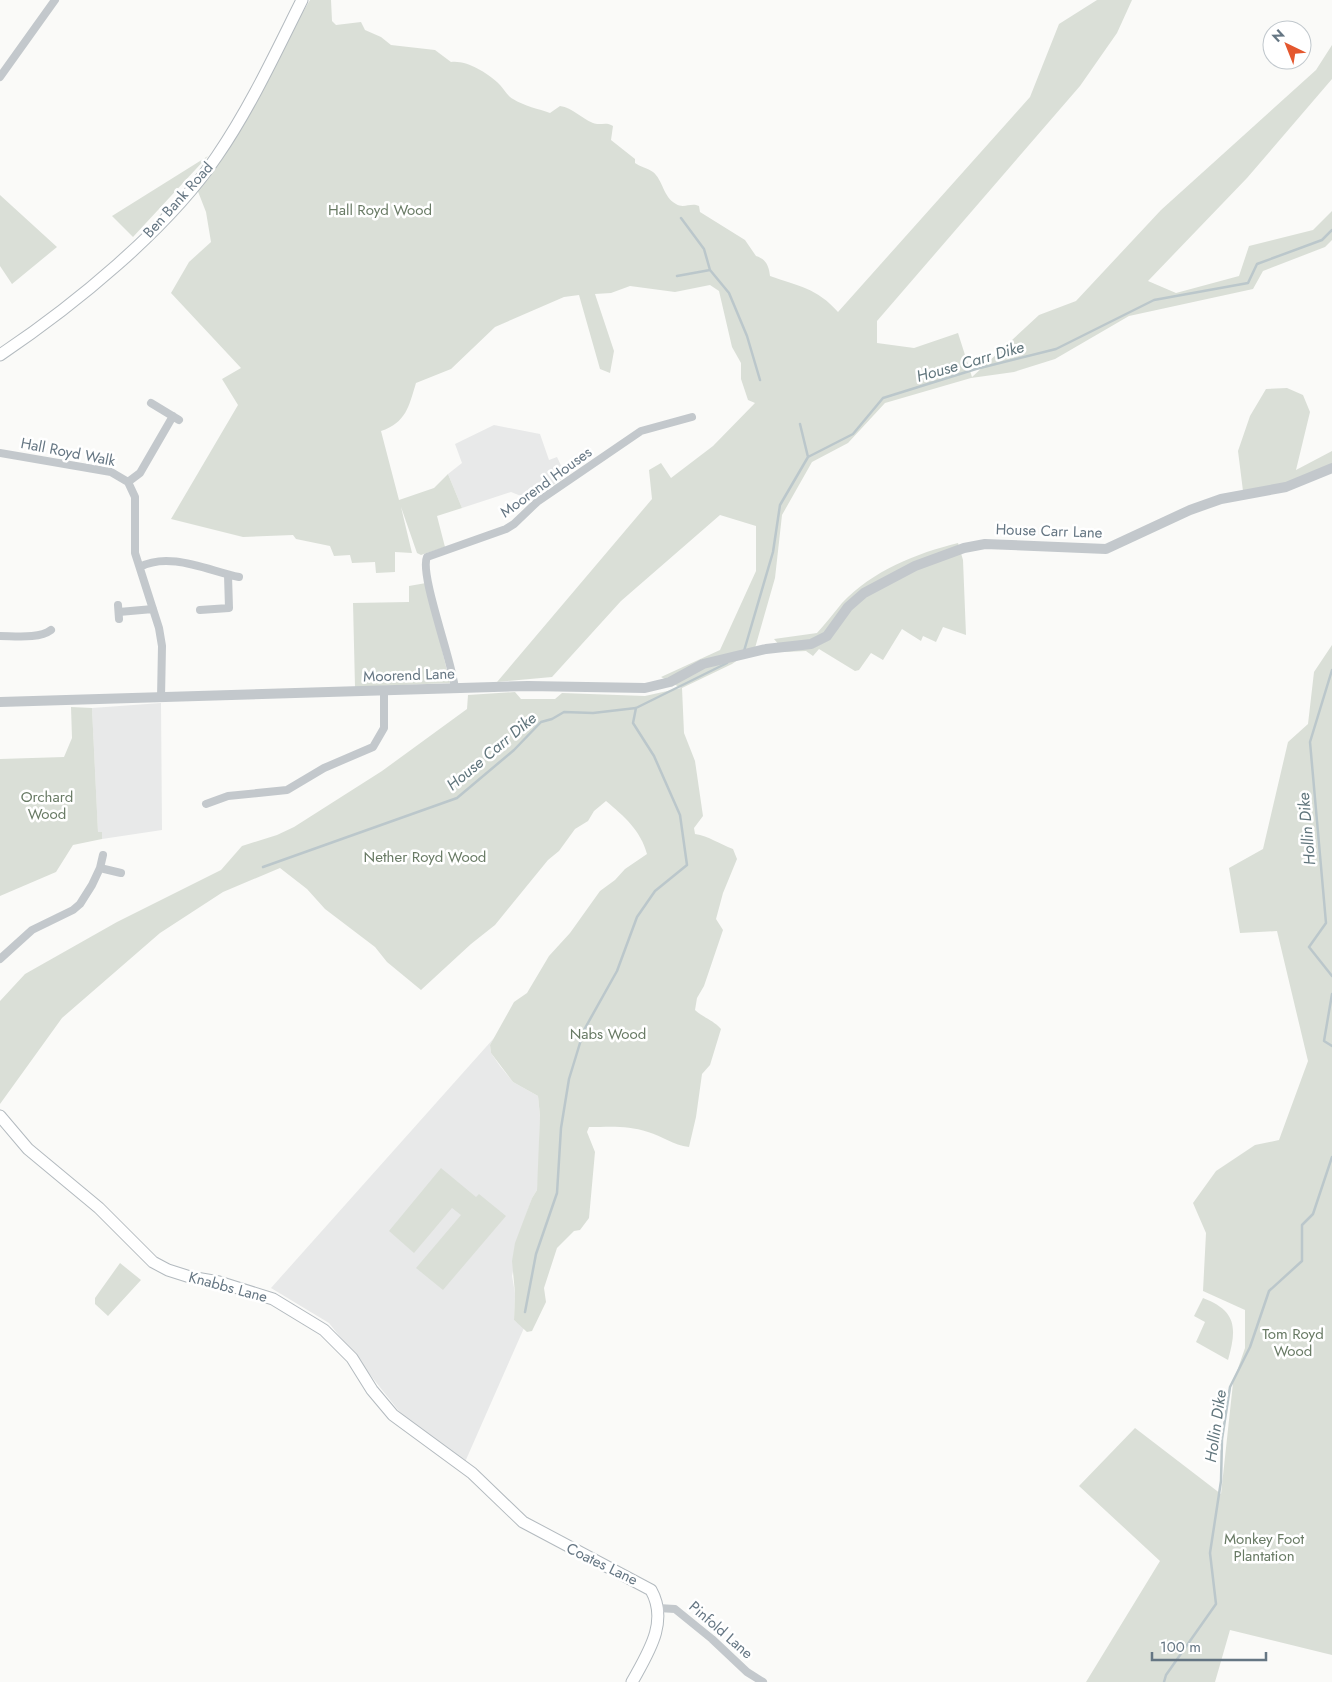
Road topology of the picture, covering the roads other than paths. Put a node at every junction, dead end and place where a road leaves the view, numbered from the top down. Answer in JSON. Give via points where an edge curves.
{"nodes":[{"id":1,"x":55,"y":0,"type":"edge"},
{"id":2,"x":302,"y":0,"type":"edge"},
{"id":3,"x":0,"y":77,"type":"edge"},
{"id":4,"x":0,"y":355,"type":"edge"},
{"id":5,"x":154,"y":407,"type":"dead end"},
{"id":6,"x":692,"y":417,"type":"dead end"},
{"id":7,"x":0,"y":453,"type":"edge"},
{"id":8,"x":1332,"y":468,"type":"edge"},
{"id":9,"x":128,"y":482,"type":"junction"},
{"id":10,"x":140,"y":567,"type":"junction"},
{"id":11,"x":228,"y":575,"type":"junction"},
{"id":12,"x":239,"y":577,"type":"dead end"},
{"id":13,"x":153,"y":608,"type":"junction"},
{"id":14,"x":200,"y":610,"type":"dead end"},
{"id":15,"x":118,"y":612,"type":"dead end"},
{"id":16,"x":52,"y":630,"type":"dead end"},
{"id":17,"x":0,"y":636,"type":"edge"},
{"id":18,"x":811,"y":644,"type":"joint"},
{"id":19,"x":455,"y":689,"type":"junction"},
{"id":20,"x":384,"y":691,"type":"junction"},
{"id":21,"x":162,"y":698,"type":"junction"},
{"id":22,"x":0,"y":702,"type":"edge"},
{"id":23,"x":206,"y":804,"type":"dead end"},
{"id":24,"x":103,"y":855,"type":"dead end"},
{"id":25,"x":100,"y":868,"type":"junction"},
{"id":26,"x":121,"y":873,"type":"dead end"},
{"id":27,"x":0,"y":959,"type":"edge"},
{"id":28,"x":0,"y":1116,"type":"edge"},
{"id":29,"x":477,"y":1477,"type":"joint"},
{"id":30,"x":658,"y":1608,"type":"junction"},
{"id":31,"x":632,"y":1682,"type":"edge"},
{"id":32,"x":763,"y":1682,"type":"edge"}],
"edges":[{"from":1,"to":3,"type":"street"},
{"from":2,"to":4,"type":"main road","name":"Ben Bank Road","via":[[226,142],[193,187],[122,258],[51,318]]},
{"from":5,"to":9,"type":"street","name":"Hall Royd Walk","via":[[176,418],[140,473]]},
{"from":6,"to":19,"type":"street","name":"Moorend Houses","via":[[641,432],[537,502],[506,529],[427,558],[429,583]]},
{"from":7,"to":9,"type":"street","name":"Hall Royd Walk","via":[[111,472]]},
{"from":8,"to":18,"type":"street","name":"House Carr Lane","via":[[1286,487],[1221,499],[1190,510],[1106,549],[985,544],[964,548],[915,566],[864,593],[848,606],[827,636]]},
{"from":9,"to":10,"type":"street","name":"Hall Royd Walk","via":[[134,497],[134,542]]},
{"from":10,"to":11,"type":"street","via":[[172,561]]},
{"from":10,"to":13,"type":"street","name":"Hall Royd Walk"},
{"from":11,"to":12,"type":"street"},
{"from":11,"to":14,"type":"street","via":[[229,608]]},
{"from":13,"to":15,"type":"street"},
{"from":13,"to":21,"type":"street","name":"Hall Royd Walk","via":[[162,646]]},
{"from":16,"to":17,"type":"street","via":[[30,636]]},
{"from":18,"to":19,"type":"street","name":"Moorend Lane","via":[[766,649],[703,664],[670,682],[644,688],[543,685]]},
{"from":19,"to":20,"type":"street","name":"Moorend Lane"},
{"from":20,"to":21,"type":"street","name":"Moorend Lane"},
{"from":20,"to":23,"type":"street","via":[[384,728],[373,747],[324,768],[287,790],[228,796]]},
{"from":21,"to":22,"type":"street","name":"Moorend Lane"},
{"from":24,"to":25,"type":"street"},
{"from":25,"to":26,"type":"street"},
{"from":25,"to":27,"type":"street","via":[[80,904],[32,930]]},
{"from":28,"to":29,"type":"main road","name":"Knabbs Lane","via":[[28,1149],[99,1208],[153,1262],[190,1277],[225,1283],[273,1299],[324,1330],[352,1358],[372,1390],[393,1414]]},
{"from":29,"to":30,"type":"main road","name":"Coates Lane","via":[[533,1529],[645,1586]]},
{"from":30,"to":31,"type":"main road","via":[[656,1634]]},
{"from":30,"to":32,"type":"street","name":"Pinfold Lane","via":[[675,1609],[747,1672]]}]}
